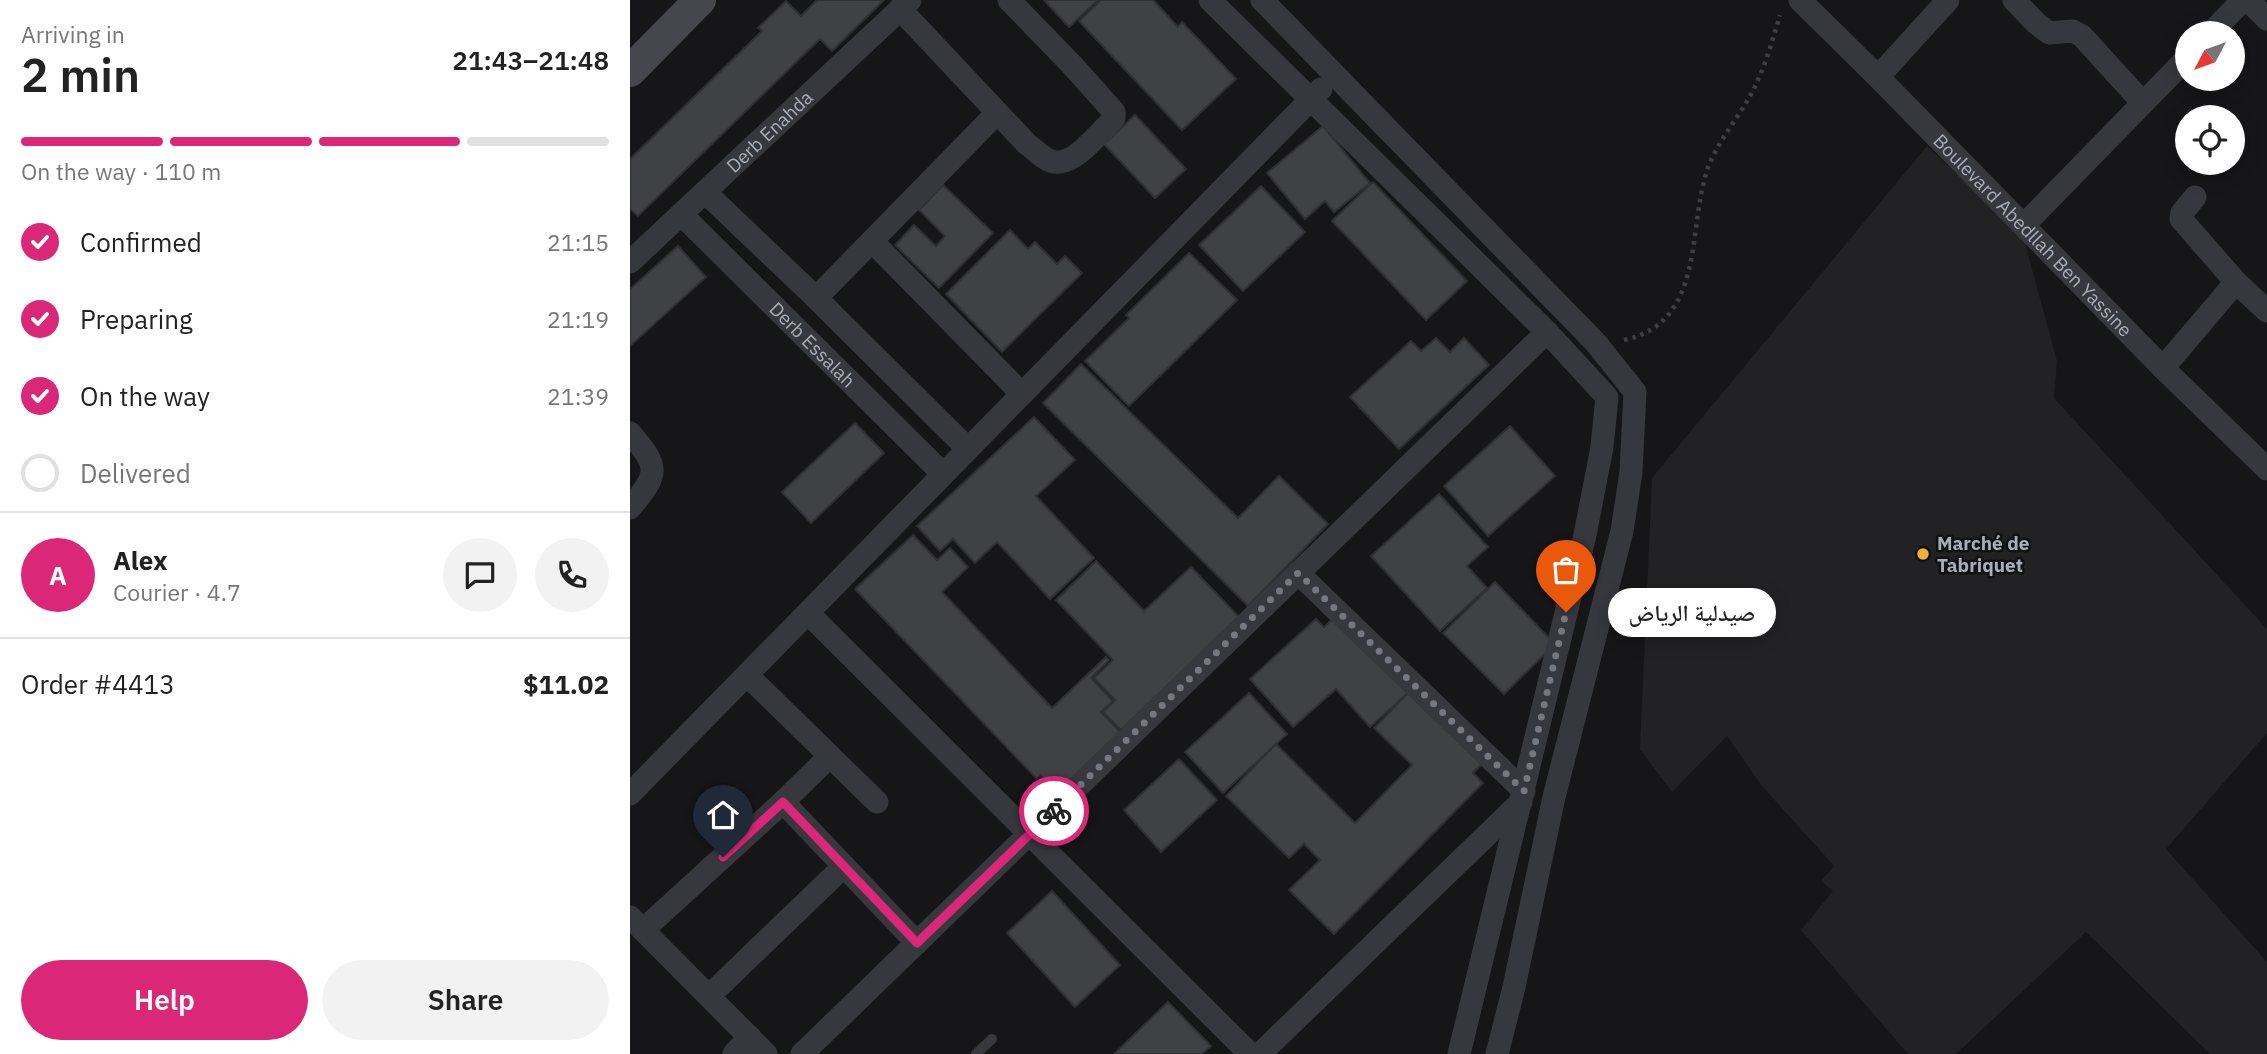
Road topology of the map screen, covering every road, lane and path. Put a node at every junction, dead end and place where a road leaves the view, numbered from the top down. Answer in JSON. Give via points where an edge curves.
{"nodes":[{"id":1,"x":700,"y":0,"type":"edge"},
{"id":2,"x":1009,"y":0,"type":"edge"},
{"id":3,"x":1210,"y":0,"type":"edge"},
{"id":4,"x":1262,"y":0,"type":"edge"},
{"id":5,"x":1948,"y":0,"type":"edge"},
{"id":6,"x":2014,"y":0,"type":"edge"},
{"id":7,"x":2243,"y":0,"type":"edge"},
{"id":8,"x":2248,"y":0,"type":"edge"},
{"id":9,"x":905,"y":5,"type":"edge"},
{"id":10,"x":1791,"y":6,"type":"edge"},
{"id":11,"x":2267,"y":19,"type":"edge"},
{"id":12,"x":2223,"y":21,"type":"edge"},
{"id":13,"x":2175,"y":70,"type":"edge"},
{"id":14,"x":630,"y":71,"type":"edge"},
{"id":15,"x":1335,"y":76,"type":"junction"},
{"id":16,"x":1878,"y":77,"type":"junction"},
{"id":17,"x":1311,"y":99,"type":"junction"},
{"id":18,"x":2143,"y":103,"type":"junction"},
{"id":19,"x":997,"y":113,"type":"junction"},
{"id":20,"x":706,"y":193,"type":"junction"},
{"id":21,"x":2195,"y":197,"type":"dead end"},
{"id":22,"x":682,"y":215,"type":"junction"},
{"id":23,"x":2024,"y":225,"type":"junction"},
{"id":24,"x":872,"y":241,"type":"junction"},
{"id":25,"x":630,"y":262,"type":"edge"},
{"id":26,"x":2236,"y":282,"type":"junction"},
{"id":27,"x":816,"y":298,"type":"junction"},
{"id":28,"x":2267,"y":311,"type":"edge"},
{"id":29,"x":1547,"y":332,"type":"junction"},
{"id":30,"x":1595,"y":343,"type":"junction"},
{"id":31,"x":2163,"y":368,"type":"junction"},
{"id":32,"x":1635,"y":392,"type":"junction"},
{"id":33,"x":1022,"y":394,"type":"junction"},
{"id":34,"x":1607,"y":397,"type":"junction"},
{"id":35,"x":630,"y":433,"type":"edge"},
{"id":36,"x":968,"y":449,"type":"junction"},
{"id":37,"x":2263,"y":458,"type":"edge"},
{"id":38,"x":943,"y":474,"type":"junction"},
{"id":39,"x":630,"y":508,"type":"edge"},
{"id":40,"x":1298,"y":573,"type":"junction"},
{"id":41,"x":808,"y":613,"type":"junction"},
{"id":42,"x":747,"y":674,"type":"junction"},
{"id":43,"x":830,"y":756,"type":"junction"},
{"id":44,"x":630,"y":794,"type":"edge"},
{"id":45,"x":1522,"y":796,"type":"junction"},
{"id":46,"x":783,"y":802,"type":"junction"},
{"id":47,"x":877,"y":802,"type":"dead end"},
{"id":48,"x":1029,"y":834,"type":"junction"},
{"id":49,"x":844,"y":866,"type":"junction"},
{"id":50,"x":636,"y":924,"type":"edge"},
{"id":51,"x":917,"y":943,"type":"junction"},
{"id":52,"x":709,"y":996,"type":"junction"},
{"id":53,"x":992,"y":1039,"type":"dead end"},
{"id":54,"x":742,"y":1046,"type":"edge"},
{"id":55,"x":766,"y":1054,"type":"edge"},
{"id":56,"x":802,"y":1054,"type":"edge"},
{"id":57,"x":976,"y":1054,"type":"edge"},
{"id":58,"x":1250,"y":1054,"type":"edge"},
{"id":59,"x":1260,"y":1054,"type":"edge"},
{"id":60,"x":1459,"y":1054,"type":"edge"},
{"id":61,"x":1497,"y":1054,"type":"edge"}],
"edges":[{"from":1,"to":14,"type":"street"},
{"from":2,"to":19,"type":"street","via":[[1115,115],[1063,163],[1045,159]]},
{"from":3,"to":17,"type":"street"},
{"from":4,"to":15,"type":"street"},
{"from":5,"to":16,"type":"street"},
{"from":6,"to":18,"type":"street","via":[[2049,33],[2073,31],[2082,36]]},
{"from":7,"to":12,"type":"street"},
{"from":8,"to":11,"type":"street"},
{"from":9,"to":19,"type":"street"},
{"from":9,"to":20,"type":"street","name":"Derb Enahda"},
{"from":10,"to":16,"type":"street","name":"Boulevard Abedllah Ben Yassine"},
{"from":10,"to":30,"type":"path","via":[[1752,93],[1709,166],[1691,264],[1673,310],[1640,337]]},
{"from":13,"to":18,"type":"street"},
{"from":15,"to":17,"type":"street"},
{"from":15,"to":30,"type":"street"},
{"from":16,"to":23,"type":"street","name":"Boulevard Abedllah Ben Yassine"},
{"from":17,"to":29,"type":"street"},
{"from":17,"to":33,"type":"street"},
{"from":18,"to":23,"type":"street"},
{"from":19,"to":24,"type":"street"},
{"from":20,"to":22,"type":"street","name":"Derb Enahda"},
{"from":20,"to":27,"type":"street","name":"Derb Essalah"},
{"from":21,"to":26,"type":"street","via":[[2181,219]]},
{"from":22,"to":25,"type":"street","name":"Derb Enahda"},
{"from":22,"to":38,"type":"street","name":"Derb Essalah"},
{"from":23,"to":31,"type":"street","name":"Boulevard Abedllah Ben Yassine"},
{"from":24,"to":27,"type":"street"},
{"from":24,"to":33,"type":"street"},
{"from":26,"to":28,"type":"street"},
{"from":26,"to":31,"type":"street"},
{"from":27,"to":36,"type":"street","name":"Derb Essalah"},
{"from":29,"to":34,"type":"street"},
{"from":29,"to":40,"type":"street"},
{"from":30,"to":32,"type":"street"},
{"from":31,"to":37,"type":"street","name":"Boulevard Abedllah Ben Yassine"},
{"from":32,"to":34,"type":"street"},
{"from":32,"to":61,"type":"street","via":[[1622,531],[1553,797]]},
{"from":33,"to":36,"type":"street"},
{"from":34,"to":45,"type":"street","via":[[1585,536]]},
{"from":35,"to":39,"type":"street","via":[[651,461],[653,473]]},
{"from":36,"to":38,"type":"street"},
{"from":38,"to":41,"type":"street"},
{"from":40,"to":45,"type":"street"},
{"from":40,"to":48,"type":"street"},
{"from":41,"to":42,"type":"street"},
{"from":41,"to":48,"type":"street"},
{"from":42,"to":43,"type":"street"},
{"from":42,"to":44,"type":"street"},
{"from":43,"to":46,"type":"street"},
{"from":43,"to":47,"type":"street"},
{"from":45,"to":59,"type":"street"},
{"from":45,"to":60,"type":"street"},
{"from":46,"to":49,"type":"street"},
{"from":46,"to":50,"type":"street"},
{"from":48,"to":51,"type":"street"},
{"from":48,"to":58,"type":"street"},
{"from":49,"to":51,"type":"street"},
{"from":49,"to":52,"type":"street"},
{"from":50,"to":52,"type":"street"},
{"from":51,"to":56,"type":"street"},
{"from":52,"to":54,"type":"street"},
{"from":53,"to":57,"type":"lane"},
{"from":54,"to":55,"type":"street"}]}
